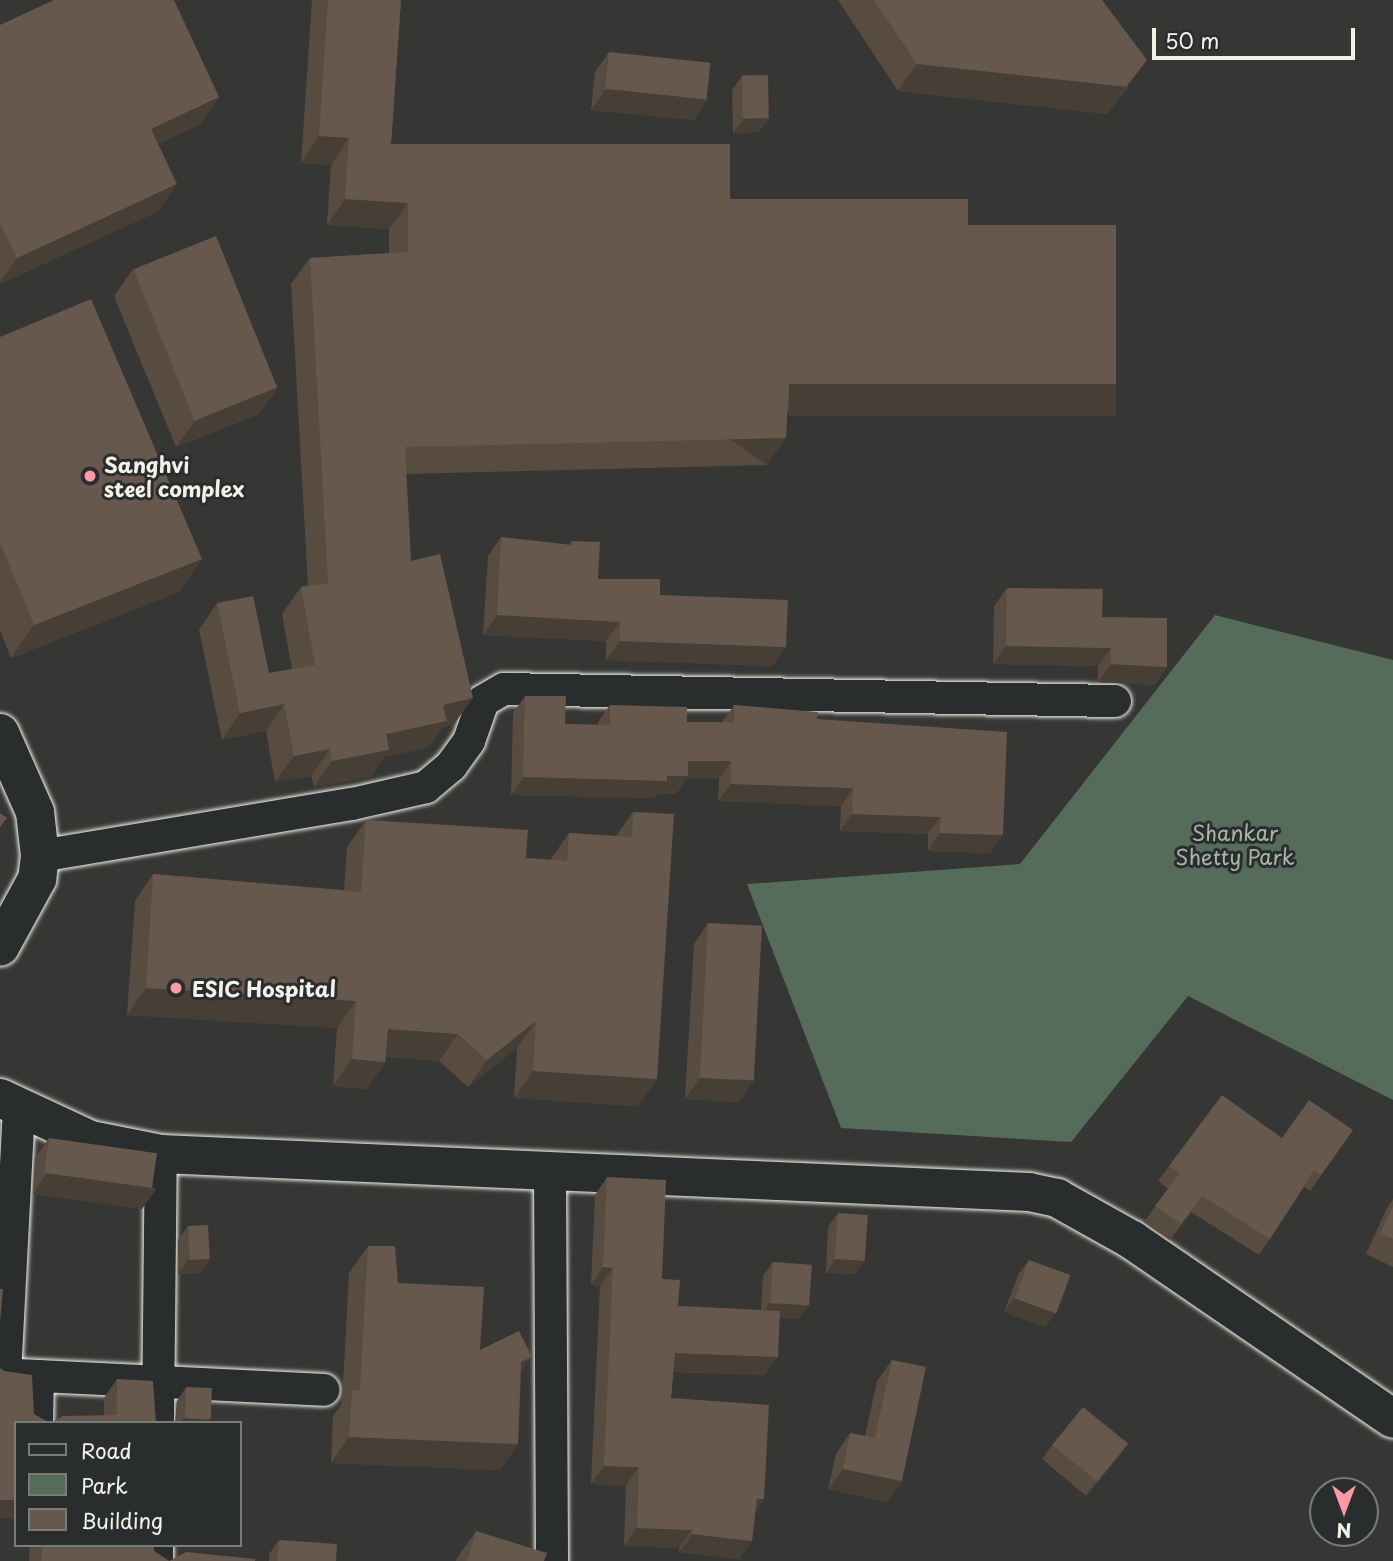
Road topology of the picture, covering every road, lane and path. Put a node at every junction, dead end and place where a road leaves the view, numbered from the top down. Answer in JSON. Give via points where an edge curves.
{"nodes":[{"id":1,"x":1115,"y":701,"type":"dead end"},
{"id":2,"x":0,"y":733,"type":"edge"},
{"id":3,"x":40,"y":856,"type":"junction"},
{"id":4,"x":0,"y":947,"type":"edge"},
{"id":5,"x":9,"y":1102,"type":"edge"},
{"id":6,"x":161,"y":1154,"type":"junction"},
{"id":7,"x":550,"y":1172,"type":"junction"},
{"id":8,"x":2,"y":1374,"type":"edge"},
{"id":9,"x":38,"y":1376,"type":"junction"},
{"id":10,"x":158,"y":1381,"type":"junction"},
{"id":11,"x":324,"y":1390,"type":"dead end"},
{"id":12,"x":1393,"y":1419,"type":"edge"},
{"id":13,"x":37,"y":1421,"type":"edge"},
{"id":14,"x":158,"y":1421,"type":"edge"},
{"id":15,"x":552,"y":1561,"type":"edge"}],
"edges":[{"from":1,"to":3,"type":"street","via":[[503,690],[483,701],[469,741],[451,766],[426,787],[352,804]]},
{"from":2,"to":3,"type":"street","via":[[34,812]]},
{"from":3,"to":4,"type":"street","via":[[37,879]]},
{"from":5,"to":6,"type":"street","via":[[90,1140]]},
{"from":5,"to":8,"type":"street"},
{"from":6,"to":7,"type":"street"},
{"from":6,"to":10,"type":"street"},
{"from":7,"to":12,"type":"street","via":[[1029,1192],[1057,1198],[1132,1240]]},
{"from":7,"to":15,"type":"street"},
{"from":8,"to":9,"type":"street"},
{"from":9,"to":10,"type":"street"},
{"from":9,"to":13,"type":"street"},
{"from":10,"to":11,"type":"street"},
{"from":10,"to":14,"type":"street"}]}
